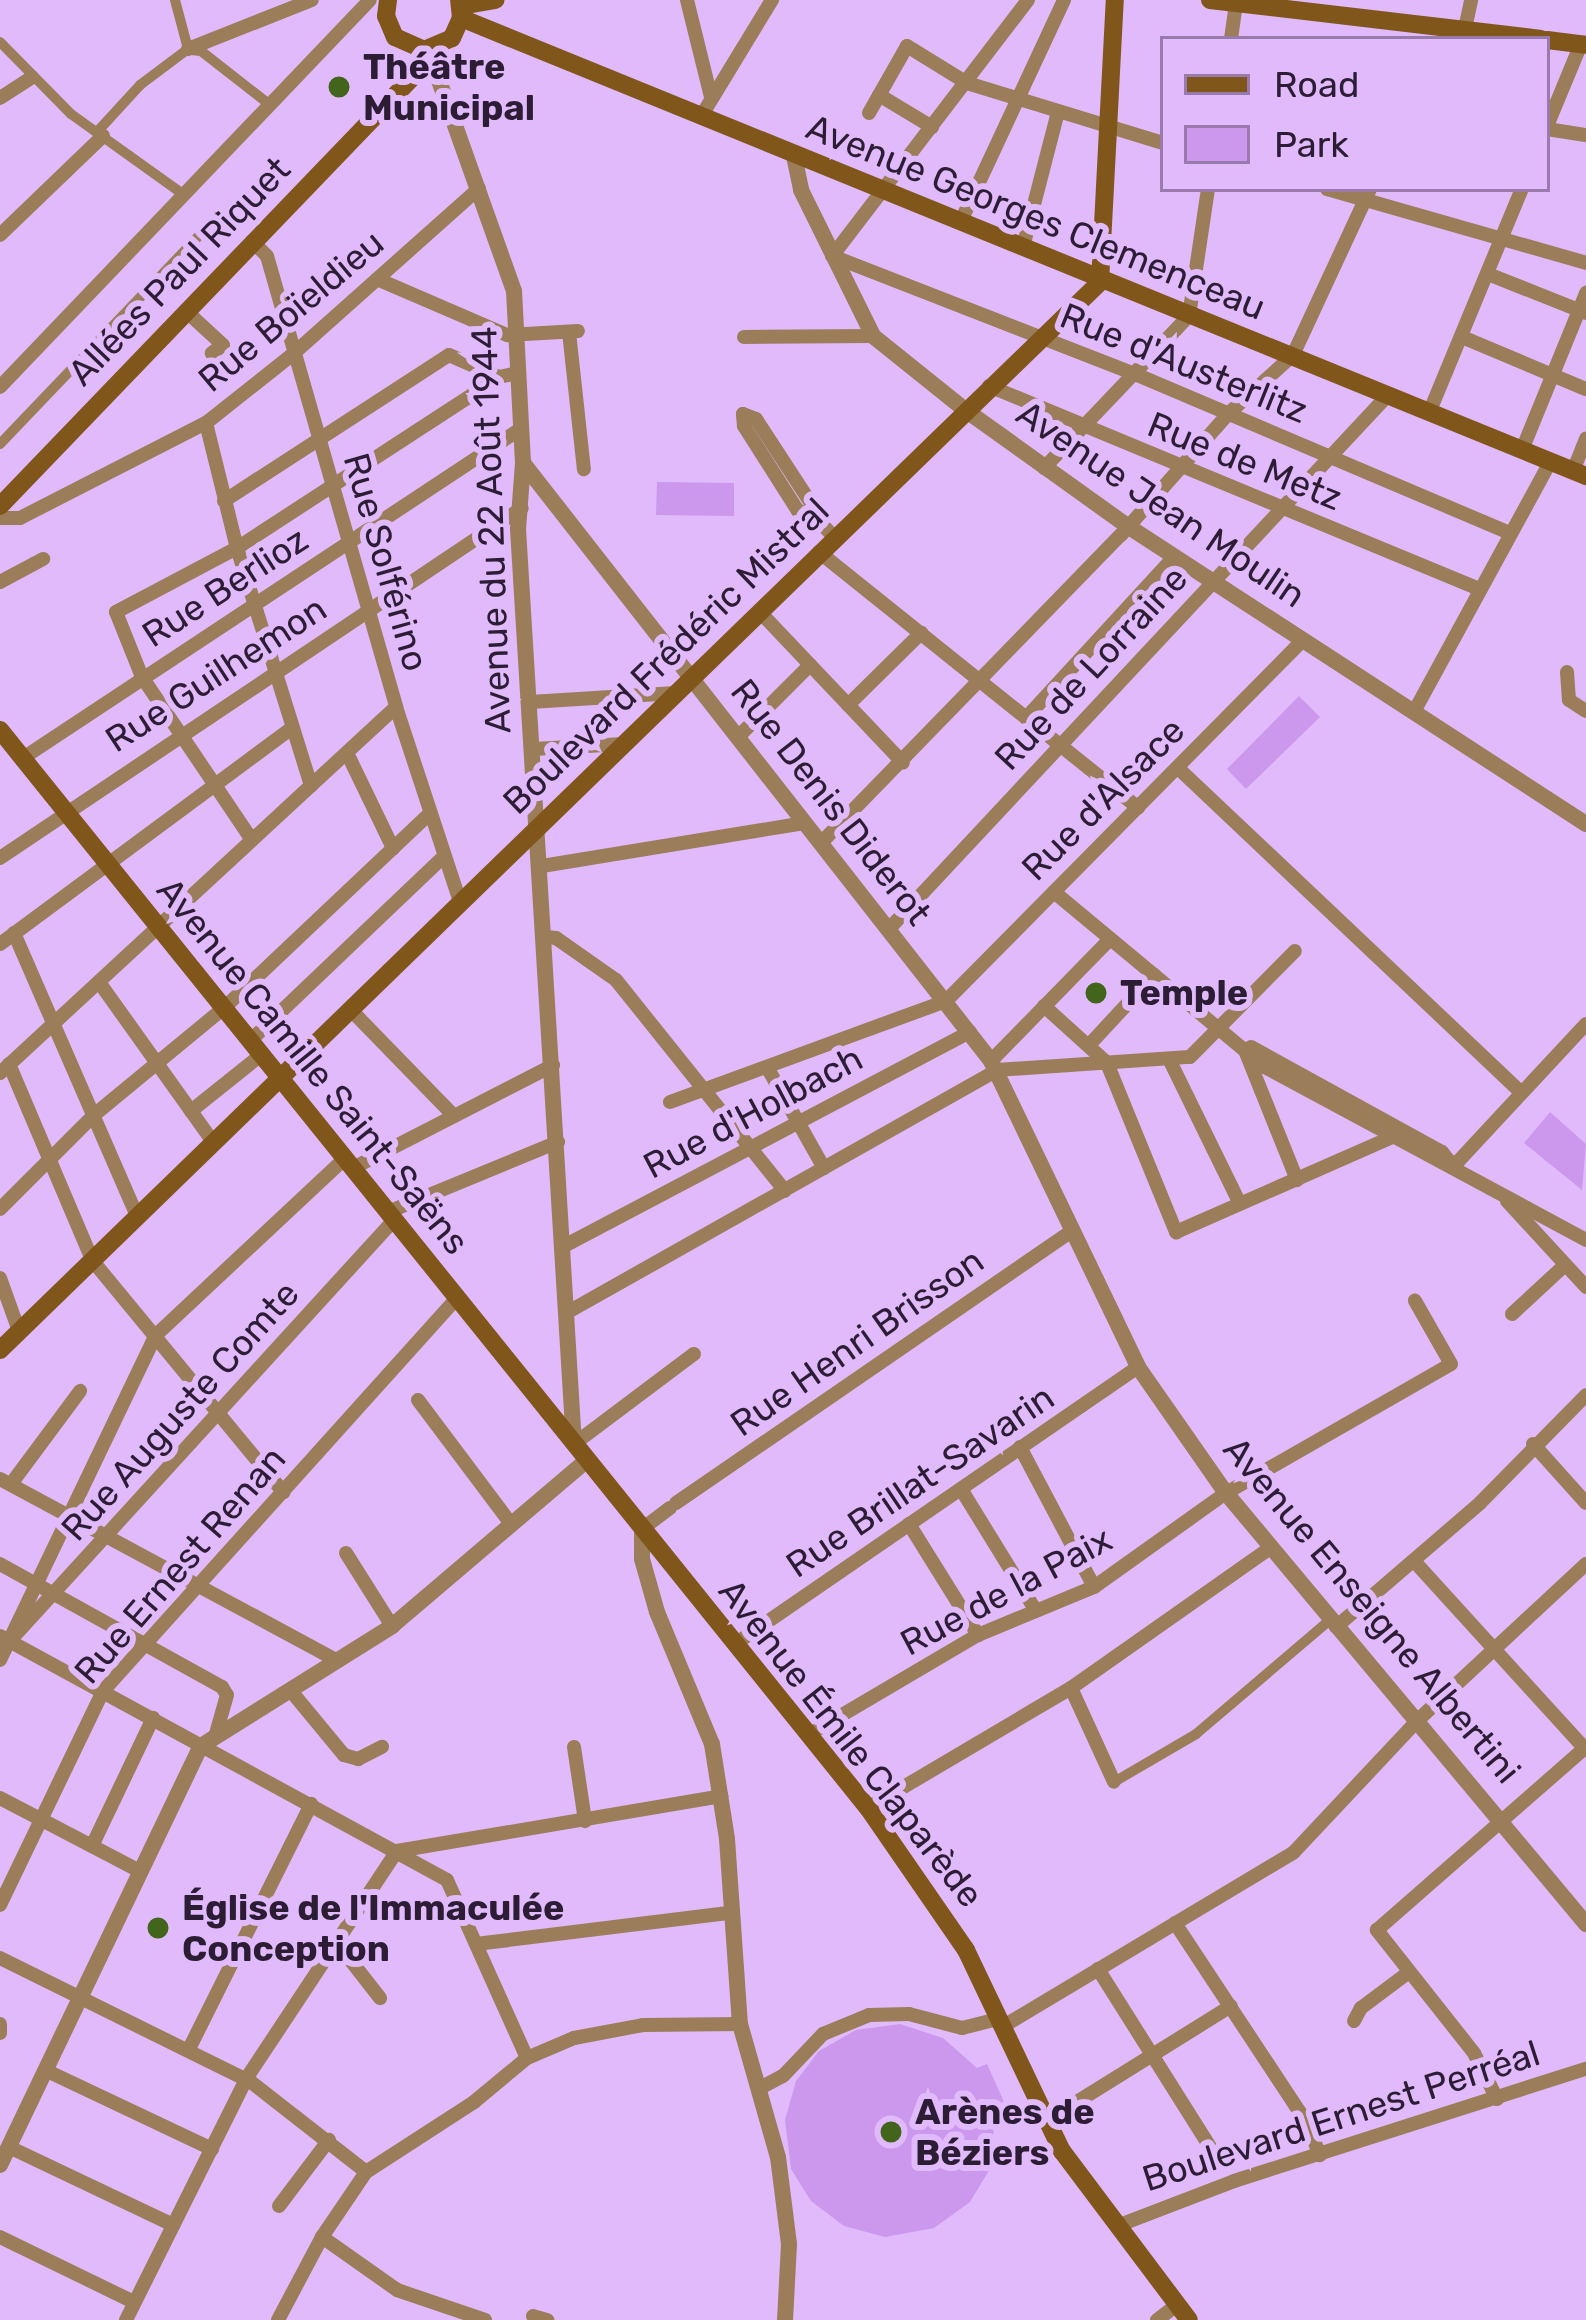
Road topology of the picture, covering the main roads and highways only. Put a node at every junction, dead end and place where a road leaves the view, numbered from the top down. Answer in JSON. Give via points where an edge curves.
{"nodes":[{"id":1,"x":388,"y":0,"type":"edge"},
{"id":2,"x":495,"y":0,"type":"edge"},
{"id":3,"x":1115,"y":0,"type":"edge"},
{"id":4,"x":1210,"y":0,"type":"edge"},
{"id":5,"x":1300,"y":4,"type":"edge"},
{"id":6,"x":1351,"y":7,"type":"edge"},
{"id":7,"x":461,"y":8,"type":"edge"},
{"id":8,"x":1440,"y":33,"type":"edge"},
{"id":9,"x":1521,"y":36,"type":"edge"},
{"id":10,"x":1550,"y":40,"type":"edge"},
{"id":11,"x":404,"y":44,"type":"junction"},
{"id":12,"x":1583,"y":44,"type":"edge"},
{"id":13,"x":433,"y":54,"type":"junction"},
{"id":14,"x":407,"y":82,"type":"junction"},
{"id":15,"x":1100,"y":283,"type":"junction"},
{"id":16,"x":1580,"y":474,"type":"edge"},
{"id":17,"x":0,"y":506,"type":"edge"},
{"id":18,"x":0,"y":730,"type":"edge"},
{"id":19,"x":280,"y":1078,"type":"junction"},
{"id":20,"x":0,"y":1350,"type":"edge"},
{"id":21,"x":581,"y":1452,"type":"joint"},
{"id":22,"x":1183,"y":2313,"type":"edge"}],
"edges":[{"from":1,"to":11,"type":"main road","via":[[389,27]]},
{"from":2,"to":7,"type":"main road"},
{"from":3,"to":15,"type":"main road"},
{"from":4,"to":5,"type":"main road"},
{"from":5,"to":6,"type":"main road"},
{"from":6,"to":8,"type":"main road"},
{"from":7,"to":13,"type":"main road","name":"Allées Paul Riquet","via":[[452,38]]},
{"from":7,"to":15,"type":"main road","name":"Avenue Georges Clemenceau","via":[[706,106],[794,156]]},
{"from":8,"to":9,"type":"main road"},
{"from":10,"to":12,"type":"main road"},
{"from":11,"to":13,"type":"main road"},
{"from":11,"to":14,"type":"main road"},
{"from":13,"to":14,"type":"main road","name":"Allées Paul Riquet"},
{"from":14,"to":17,"type":"main road","name":"Allées Paul Riquet"},
{"from":15,"to":16,"type":"main road","name":"Avenue Georges Clemenceau"},
{"from":15,"to":19,"type":"main road","name":"Boulevard Frédéric Mistral"},
{"from":18,"to":19,"type":"main road","name":"Avenue Camille Saint-Saëns"},
{"from":19,"to":20,"type":"main road","name":"Boulevard Frédéric Mistral"},
{"from":19,"to":21,"type":"main road","name":"Avenue Camille Saint-Saëns"},
{"from":21,"to":22,"type":"main road","name":"Avenue Émile Claparède","via":[[868,1808],[953,1928],[1062,2151]]}]}
